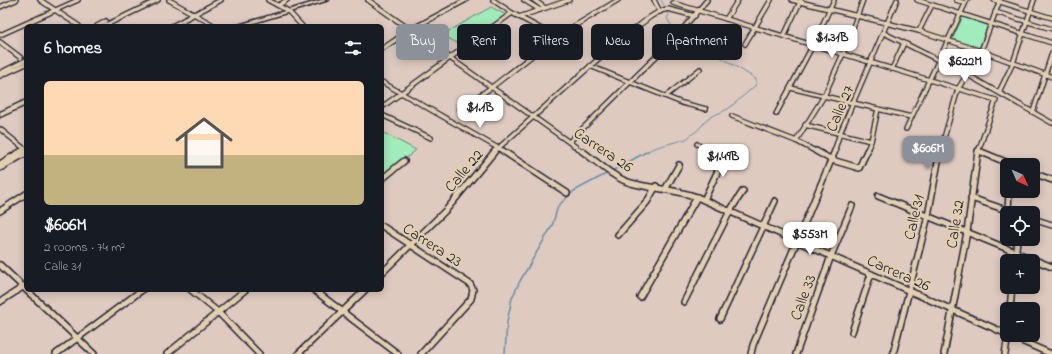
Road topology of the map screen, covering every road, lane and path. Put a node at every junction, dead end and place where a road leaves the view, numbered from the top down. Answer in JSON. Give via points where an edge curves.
{"nodes":[{"id":1,"x":16,"y":0,"type":"edge"},
{"id":2,"x":40,"y":0,"type":"edge"},
{"id":3,"x":78,"y":0,"type":"edge"},
{"id":4,"x":151,"y":0,"type":"edge"},
{"id":5,"x":158,"y":0,"type":"edge"},
{"id":6,"x":169,"y":0,"type":"edge"},
{"id":7,"x":221,"y":0,"type":"edge"},
{"id":8,"x":268,"y":0,"type":"edge"},
{"id":9,"x":287,"y":0,"type":"edge"},
{"id":10,"x":326,"y":0,"type":"edge"},
{"id":11,"x":368,"y":0,"type":"edge"},
{"id":12,"x":466,"y":0,"type":"edge"},
{"id":13,"x":493,"y":0,"type":"edge"},
{"id":14,"x":524,"y":0,"type":"edge"},
{"id":15,"x":534,"y":0,"type":"edge"},
{"id":16,"x":557,"y":0,"type":"edge"},
{"id":17,"x":569,"y":0,"type":"edge"},
{"id":18,"x":618,"y":0,"type":"edge"},
{"id":19,"x":654,"y":0,"type":"edge"},
{"id":20,"x":707,"y":0,"type":"edge"},
{"id":21,"x":738,"y":0,"type":"edge"},
{"id":22,"x":772,"y":0,"type":"edge"},
{"id":23,"x":792,"y":0,"type":"edge"},
{"id":24,"x":834,"y":0,"type":"edge"},
{"id":25,"x":863,"y":0,"type":"edge"},
{"id":26,"x":897,"y":0,"type":"edge"},
{"id":27,"x":917,"y":0,"type":"edge"},
{"id":28,"x":956,"y":0,"type":"edge"},
{"id":29,"x":997,"y":0,"type":"edge"},
{"id":30,"x":1034,"y":0,"type":"edge"},
{"id":31,"x":674,"y":1,"type":"edge"},
{"id":32,"x":801,"y":1,"type":"edge"},
{"id":33,"x":966,"y":1,"type":"edge"},
{"id":34,"x":561,"y":3,"type":"junction"},
{"id":35,"x":279,"y":5,"type":"junction"},
{"id":36,"x":932,"y":5,"type":"junction"},
{"id":37,"x":0,"y":7,"type":"edge"},
{"id":38,"x":545,"y":8,"type":"junction"},
{"id":39,"x":668,"y":9,"type":"junction"},
{"id":40,"x":55,"y":10,"type":"junction"},
{"id":41,"x":540,"y":10,"type":"junction"},
{"id":42,"x":830,"y":10,"type":"junction"},
{"id":43,"x":288,"y":11,"type":"junction"},
{"id":44,"x":699,"y":11,"type":"junction"},
{"id":45,"x":1031,"y":11,"type":"junction"},
{"id":46,"x":660,"y":12,"type":"junction"},
{"id":47,"x":995,"y":12,"type":"junction"},
{"id":48,"x":512,"y":13,"type":"junction"},
{"id":49,"x":194,"y":14,"type":"junction"},
{"id":50,"x":960,"y":14,"type":"junction"},
{"id":51,"x":695,"y":16,"type":"junction"},
{"id":52,"x":519,"y":17,"type":"junction"},
{"id":53,"x":858,"y":17,"type":"junction"},
{"id":54,"x":1052,"y":18,"type":"edge"},
{"id":55,"x":726,"y":19,"type":"junction"},
{"id":56,"x":1026,"y":21,"type":"junction"},
{"id":57,"x":24,"y":24,"type":"edge"},
{"id":58,"x":24,"y":24,"type":"edge"},
{"id":59,"x":76,"y":24,"type":"edge"},
{"id":60,"x":101,"y":24,"type":"edge"},
{"id":61,"x":108,"y":24,"type":"edge"},
{"id":62,"x":176,"y":24,"type":"edge"},
{"id":63,"x":212,"y":24,"type":"edge"},
{"id":64,"x":245,"y":24,"type":"edge"},
{"id":65,"x":300,"y":24,"type":"edge"},
{"id":66,"x":402,"y":24,"type":"edge"},
{"id":67,"x":421,"y":24,"type":"edge"},
{"id":68,"x":532,"y":24,"type":"edge"},
{"id":69,"x":578,"y":24,"type":"edge"},
{"id":70,"x":888,"y":24,"type":"junction"},
{"id":71,"x":991,"y":24,"type":"junction"},
{"id":72,"x":755,"y":28,"type":"junction"},
{"id":73,"x":1052,"y":29,"type":"edge"},
{"id":74,"x":918,"y":31,"type":"junction"},
{"id":75,"x":884,"y":33,"type":"junction"},
{"id":76,"x":1022,"y":34,"type":"junction"},
{"id":77,"x":0,"y":35,"type":"edge"},
{"id":78,"x":784,"y":36,"type":"junction"},
{"id":79,"x":396,"y":39,"type":"edge"},
{"id":80,"x":949,"y":41,"type":"junction"},
{"id":81,"x":0,"y":42,"type":"edge"},
{"id":82,"x":904,"y":43,"type":"junction"},
{"id":83,"x":1052,"y":43,"type":"edge"},
{"id":84,"x":745,"y":44,"type":"dead end"},
{"id":85,"x":813,"y":45,"type":"junction"},
{"id":86,"x":384,"y":47,"type":"edge"},
{"id":87,"x":981,"y":52,"type":"junction"},
{"id":88,"x":1052,"y":53,"type":"edge"},
{"id":89,"x":843,"y":54,"type":"junction"},
{"id":90,"x":449,"y":57,"type":"joint"},
{"id":91,"x":445,"y":60,"type":"edge"},
{"id":92,"x":527,"y":60,"type":"edge"},
{"id":93,"x":940,"y":60,"type":"junction"},
{"id":94,"x":24,"y":62,"type":"edge"},
{"id":95,"x":871,"y":62,"type":"junction"},
{"id":96,"x":1013,"y":63,"type":"junction"},
{"id":97,"x":590,"y":66,"type":"junction"},
{"id":98,"x":700,"y":69,"type":"dead end"},
{"id":99,"x":892,"y":69,"type":"junction"},
{"id":100,"x":0,"y":73,"type":"edge"},
{"id":101,"x":966,"y":74,"type":"junction"},
{"id":102,"x":1044,"y":74,"type":"junction"},
{"id":103,"x":0,"y":76,"type":"edge"},
{"id":104,"x":1052,"y":77,"type":"edge"},
{"id":105,"x":929,"y":80,"type":"junction"},
{"id":106,"x":630,"y":81,"type":"junction"},
{"id":107,"x":384,"y":83,"type":"edge"},
{"id":108,"x":492,"y":87,"type":"junction"},
{"id":109,"x":791,"y":88,"type":"junction"},
{"id":110,"x":958,"y":89,"type":"junction"},
{"id":111,"x":999,"y":92,"type":"junction"},
{"id":112,"x":401,"y":93,"type":"junction"},
{"id":113,"x":666,"y":96,"type":"junction"},
{"id":114,"x":824,"y":96,"type":"junction"},
{"id":115,"x":24,"y":103,"type":"edge"},
{"id":116,"x":854,"y":103,"type":"junction"},
{"id":117,"x":384,"y":106,"type":"edge"},
{"id":118,"x":460,"y":109,"type":"dead end"},
{"id":119,"x":706,"y":109,"type":"dead end"},
{"id":120,"x":878,"y":109,"type":"junction"},
{"id":121,"x":1033,"y":112,"type":"junction"},
{"id":122,"x":776,"y":114,"type":"dead end"},
{"id":123,"x":0,"y":115,"type":"edge"},
{"id":124,"x":384,"y":116,"type":"edge"},
{"id":125,"x":732,"y":116,"type":"dead end"},
{"id":126,"x":911,"y":116,"type":"junction"},
{"id":127,"x":534,"y":117,"type":"junction"},
{"id":128,"x":1052,"y":122,"type":"edge"},
{"id":129,"x":805,"y":126,"type":"junction"},
{"id":130,"x":0,"y":129,"type":"edge"},
{"id":131,"x":906,"y":129,"type":"dead end"},
{"id":132,"x":840,"y":133,"type":"junction"},
{"id":133,"x":431,"y":138,"type":"dead end"},
{"id":134,"x":796,"y":141,"type":"junction"},
{"id":135,"x":569,"y":142,"type":"junction"},
{"id":136,"x":871,"y":142,"type":"junction"},
{"id":137,"x":697,"y":144,"type":"dead end"},
{"id":138,"x":24,"y":148,"type":"edge"},
{"id":139,"x":498,"y":148,"type":"junction"},
{"id":140,"x":732,"y":150,"type":"dead end"},
{"id":141,"x":978,"y":150,"type":"junction"},
{"id":142,"x":24,"y":151,"type":"edge"},
{"id":143,"x":24,"y":151,"type":"edge"},
{"id":144,"x":723,"y":160,"type":"junction"},
{"id":145,"x":832,"y":160,"type":"junction"},
{"id":146,"x":1000,"y":160,"type":"edge"},
{"id":147,"x":404,"y":161,"type":"dead end"},
{"id":148,"x":0,"y":164,"type":"edge"},
{"id":149,"x":679,"y":165,"type":"dead end"},
{"id":150,"x":0,"y":168,"type":"edge"},
{"id":151,"x":1040,"y":176,"type":"edge"},
{"id":152,"x":384,"y":177,"type":"edge"},
{"id":153,"x":1052,"y":180,"type":"edge"},
{"id":154,"x":656,"y":186,"type":"junction"},
{"id":155,"x":666,"y":188,"type":"junction"},
{"id":156,"x":743,"y":191,"type":"dead end"},
{"id":157,"x":567,"y":193,"type":"dead end"},
{"id":158,"x":24,"y":195,"type":"edge"},
{"id":159,"x":878,"y":196,"type":"dead end"},
{"id":160,"x":697,"y":197,"type":"junction"},
{"id":161,"x":971,"y":198,"type":"junction"},
{"id":162,"x":704,"y":200,"type":"junction"},
{"id":163,"x":776,"y":201,"type":"dead end"},
{"id":164,"x":852,"y":206,"type":"dead end"},
{"id":165,"x":1000,"y":208,"type":"edge"},
{"id":166,"x":0,"y":211,"type":"edge"},
{"id":167,"x":730,"y":211,"type":"junction"},
{"id":168,"x":928,"y":216,"type":"junction"},
{"id":169,"x":1040,"y":221,"type":"edge"},
{"id":170,"x":1052,"y":225,"type":"edge"},
{"id":171,"x":763,"y":226,"type":"junction"},
{"id":172,"x":384,"y":227,"type":"edge"},
{"id":173,"x":967,"y":232,"type":"junction"},
{"id":174,"x":618,"y":235,"type":"dead end"},
{"id":175,"x":798,"y":241,"type":"junction"},
{"id":176,"x":411,"y":245,"type":"junction"},
{"id":177,"x":1016,"y":246,"type":"edge"},
{"id":178,"x":1016,"y":253,"type":"junction"},
{"id":179,"x":831,"y":256,"type":"junction"},
{"id":180,"x":0,"y":265,"type":"edge"},
{"id":181,"x":1052,"y":267,"type":"edge"},
{"id":182,"x":384,"y":271,"type":"edge"},
{"id":183,"x":871,"y":274,"type":"junction"},
{"id":184,"x":24,"y":286,"type":"edge"},
{"id":185,"x":909,"y":290,"type":"junction"},
{"id":186,"x":30,"y":292,"type":"edge"},
{"id":187,"x":139,"y":292,"type":"edge"},
{"id":188,"x":193,"y":292,"type":"edge"},
{"id":189,"x":243,"y":292,"type":"edge"},
{"id":190,"x":317,"y":292,"type":"edge"},
{"id":191,"x":362,"y":292,"type":"edge"},
{"id":192,"x":640,"y":297,"type":"dead end"},
{"id":193,"x":0,"y":302,"type":"edge"},
{"id":194,"x":684,"y":302,"type":"dead end"},
{"id":195,"x":952,"y":310,"type":"junction"},
{"id":196,"x":343,"y":311,"type":"junction"},
{"id":197,"x":218,"y":312,"type":"junction"},
{"id":198,"x":720,"y":319,"type":"dead end"},
{"id":199,"x":1000,"y":331,"type":"edge"},
{"id":200,"x":852,"y":332,"type":"dead end"},
{"id":201,"x":77,"y":339,"type":"junction"},
{"id":202,"x":1007,"y":342,"type":"edge"},
{"id":203,"x":1024,"y":342,"type":"edge"},
{"id":204,"x":56,"y":354,"type":"edge"},
{"id":205,"x":94,"y":354,"type":"edge"},
{"id":206,"x":167,"y":354,"type":"edge"},
{"id":207,"x":259,"y":354,"type":"edge"},
{"id":208,"x":298,"y":354,"type":"edge"},
{"id":209,"x":398,"y":354,"type":"edge"},
{"id":210,"x":421,"y":354,"type":"edge"},
{"id":211,"x":751,"y":354,"type":"edge"},
{"id":212,"x":796,"y":354,"type":"edge"},
{"id":213,"x":893,"y":354,"type":"edge"},
{"id":214,"x":944,"y":354,"type":"edge"},
{"id":215,"x":1006,"y":354,"type":"edge"},
{"id":216,"x":1051,"y":354,"type":"edge"}],
"edges":[{"from":1,"to":37,"type":"street"},
{"from":2,"to":40,"type":"street"},
{"from":3,"to":40,"type":"street"},
{"from":4,"to":60,"type":"street"},
{"from":5,"to":61,"type":"street"},
{"from":6,"to":49,"type":"street"},
{"from":7,"to":49,"type":"street"},
{"from":8,"to":35,"type":"street"},
{"from":9,"to":35,"type":"street"},
{"from":10,"to":43,"type":"highway"},
{"from":11,"to":66,"type":"street","name":"Carrera 26"},
{"from":12,"to":67,"type":"street"},
{"from":13,"to":48,"type":"street"},
{"from":14,"to":41,"type":"street"},
{"from":15,"to":38,"type":"street"},
{"from":16,"to":34,"type":"street"},
{"from":17,"to":34,"type":"street"},
{"from":18,"to":69,"type":"street"},
{"from":19,"to":46,"type":"street"},
{"from":20,"to":44,"type":"street"},
{"from":21,"to":55,"type":"street"},
{"from":22,"to":72,"type":"street"},
{"from":23,"to":32,"type":"street"},
{"from":24,"to":42,"type":"street"},
{"from":25,"to":53,"type":"street"},
{"from":26,"to":70,"type":"street","name":"Calle 27"},
{"from":27,"to":36,"type":"street"},
{"from":28,"to":33,"type":"street"},
{"from":29,"to":45,"type":"street"},
{"from":29,"to":47,"type":"street","name":"Calle 31"},
{"from":30,"to":45,"type":"street"},
{"from":31,"to":39,"type":"street"},
{"from":31,"to":44,"type":"street"},
{"from":32,"to":42,"type":"street"},
{"from":32,"to":78,"type":"street"},
{"from":33,"to":50,"type":"street"},
{"from":34,"to":38,"type":"street"},
{"from":35,"to":43,"type":"street"},
{"from":36,"to":50,"type":"street"},
{"from":36,"to":74,"type":"street"},
{"from":38,"to":41,"type":"street"},
{"from":39,"to":46,"type":"street","name":"Calle 22"},
{"from":39,"to":51,"type":"street"},
{"from":40,"to":58,"type":"street"},
{"from":40,"to":59,"type":"street"},
{"from":41,"to":52,"type":"street"},
{"from":42,"to":53,"type":"street"},
{"from":42,"to":85,"type":"street"},
{"from":43,"to":64,"type":"highway"},
{"from":43,"to":65,"type":"street"},
{"from":44,"to":51,"type":"street"},
{"from":44,"to":55,"type":"street"},
{"from":45,"to":54,"type":"street"},
{"from":45,"to":56,"type":"street"},
{"from":46,"to":97,"type":"street","name":"Calle 22","via":[[650,17]]},
{"from":47,"to":56,"type":"street"},
{"from":47,"to":71,"type":"street","name":"Calle 31"},
{"from":48,"to":52,"type":"street"},
{"from":48,"to":90,"type":"street"},
{"from":49,"to":62,"type":"street"},
{"from":49,"to":63,"type":"street"},
{"from":50,"to":71,"type":"street"},
{"from":50,"to":80,"type":"street"},
{"from":51,"to":106,"type":"street"},
{"from":52,"to":68,"type":"street"},
{"from":53,"to":70,"type":"street"},
{"from":53,"to":89,"type":"street"},
{"from":55,"to":72,"type":"street"},
{"from":56,"to":73,"type":"street"},
{"from":56,"to":76,"type":"street"},
{"from":57,"to":77,"type":"street"},
{"from":70,"to":74,"type":"street"},
{"from":70,"to":75,"type":"street","name":"Calle 27"},
{"from":71,"to":76,"type":"street"},
{"from":71,"to":87,"type":"street","name":"Calle 31"},
{"from":72,"to":78,"type":"street"},
{"from":72,"to":84,"type":"street"},
{"from":74,"to":80,"type":"street"},
{"from":75,"to":82,"type":"street"},
{"from":75,"to":95,"type":"street","name":"Calle 27"},
{"from":76,"to":83,"type":"street"},
{"from":76,"to":96,"type":"street"},
{"from":78,"to":85,"type":"street"},
{"from":79,"to":86,"type":"street"},
{"from":80,"to":87,"type":"street"},
{"from":80,"to":93,"type":"street"},
{"from":81,"to":94,"type":"street"},
{"from":82,"to":93,"type":"street"},
{"from":82,"to":99,"type":"street"},
{"from":85,"to":89,"type":"street"},
{"from":85,"to":109,"type":"street"},
{"from":87,"to":96,"type":"street"},
{"from":87,"to":101,"type":"street","name":"Calle 31"},
{"from":88,"to":102,"type":"street"},
{"from":89,"to":95,"type":"street"},
{"from":89,"to":114,"type":"street"},
{"from":90,"to":108,"type":"street","name":"Carrera 26"},
{"from":91,"to":112,"type":"street"},
{"from":92,"to":108,"type":"street"},
{"from":93,"to":101,"type":"street"},
{"from":93,"to":105,"type":"street"},
{"from":94,"to":100,"type":"street"},
{"from":94,"to":103,"type":"street"},
{"from":95,"to":99,"type":"street"},
{"from":95,"to":116,"type":"street","name":"Calle 27"},
{"from":96,"to":102,"type":"street"},
{"from":96,"to":111,"type":"street"},
{"from":97,"to":106,"type":"street"},
{"from":97,"to":127,"type":"street","name":"Calle 22"},
{"from":98,"to":113,"type":"street"},
{"from":99,"to":105,"type":"street"},
{"from":101,"to":110,"type":"street","name":"Calle 31"},
{"from":101,"to":111,"type":"street"},
{"from":102,"to":104,"type":"street"},
{"from":102,"to":121,"type":"street"},
{"from":105,"to":110,"type":"street"},
{"from":105,"to":126,"type":"street"},
{"from":106,"to":113,"type":"street"},
{"from":106,"to":135,"type":"street"},
{"from":107,"to":112,"type":"street"},
{"from":108,"to":118,"type":"street"},
{"from":108,"to":127,"type":"street","name":"Carrera 26"},
{"from":109,"to":114,"type":"street"},
{"from":109,"to":122,"type":"street"},
{"from":110,"to":141,"type":"street","name":"Calle 32","via":[[996,100]]},
{"from":110,"to":168,"type":"street","name":"Calle 31","via":[[941,144]]},
{"from":111,"to":121,"type":"street"},
{"from":112,"to":117,"type":"street"},
{"from":112,"to":139,"type":"street"},
{"from":113,"to":119,"type":"street"},
{"from":114,"to":116,"type":"street"},
{"from":114,"to":129,"type":"street"},
{"from":115,"to":123,"type":"highway"},
{"from":116,"to":120,"type":"street"},
{"from":116,"to":132,"type":"street","name":"Calle 27"},
{"from":120,"to":126,"type":"street"},
{"from":120,"to":136,"type":"street"},
{"from":121,"to":128,"type":"street"},
{"from":124,"to":133,"type":"street"},
{"from":125,"to":134,"type":"street"},
{"from":126,"to":131,"type":"street"},
{"from":127,"to":135,"type":"street","name":"Carrera 26"},
{"from":127,"to":139,"type":"street","name":"Calle 22"},
{"from":129,"to":132,"type":"street"},
{"from":129,"to":134,"type":"street"},
{"from":130,"to":138,"type":"street"},
{"from":132,"to":136,"type":"street"},
{"from":132,"to":145,"type":"street","name":"Calle 27"},
{"from":134,"to":145,"type":"street"},
{"from":135,"to":154,"type":"street","name":"Carrera 26","via":[[630,183]]},
{"from":136,"to":145,"type":"street","via":[[858,168]]},
{"from":137,"to":144,"type":"street"},
{"from":139,"to":157,"type":"street"},
{"from":139,"to":176,"type":"street","name":"Calle 22","via":[[447,209]]},
{"from":140,"to":144,"type":"street"},
{"from":141,"to":146,"type":"street"},
{"from":141,"to":161,"type":"street","name":"Calle 32"},
{"from":142,"to":148,"type":"street"},
{"from":143,"to":150,"type":"street"},
{"from":144,"to":162,"type":"street"},
{"from":145,"to":175,"type":"street"},
{"from":147,"to":152,"type":"street"},
{"from":149,"to":155,"type":"street"},
{"from":151,"to":153,"type":"street"},
{"from":154,"to":155,"type":"street","name":"Carrera 26"},
{"from":154,"to":174,"type":"street","via":[[647,202]]},
{"from":155,"to":160,"type":"street","name":"Carrera 26"},
{"from":156,"to":167,"type":"street"},
{"from":158,"to":166,"type":"street"},
{"from":159,"to":168,"type":"street"},
{"from":160,"to":162,"type":"street","name":"Carrera 26"},
{"from":160,"to":192,"type":"street"},
{"from":161,"to":165,"type":"street"},
{"from":161,"to":173,"type":"street","name":"Calle 32"},
{"from":162,"to":167,"type":"street","name":"Carrera 26"},
{"from":163,"to":171,"type":"street"},
{"from":164,"to":179,"type":"street","name":"Calle 33"},
{"from":167,"to":171,"type":"street","name":"Carrera 26"},
{"from":167,"to":194,"type":"street"},
{"from":168,"to":173,"type":"street"},
{"from":168,"to":185,"type":"street","name":"Calle 31"},
{"from":169,"to":170,"type":"street"},
{"from":171,"to":175,"type":"street","name":"Carrera 26"},
{"from":171,"to":198,"type":"street"},
{"from":172,"to":176,"type":"street","name":"Carrera 23"},
{"from":173,"to":178,"type":"street"},
{"from":173,"to":195,"type":"street","name":"Calle 32"},
{"from":175,"to":179,"type":"street","name":"Carrera 26"},
{"from":175,"to":211,"type":"street"},
{"from":176,"to":182,"type":"street","name":"Calle 22"},
{"from":176,"to":210,"type":"street","name":"Carrera 23","via":[[470,284],[473,290],[471,299]]},
{"from":177,"to":178,"type":"street"},
{"from":178,"to":181,"type":"street"},
{"from":179,"to":183,"type":"street","name":"Carrera 26"},
{"from":179,"to":212,"type":"street","name":"Calle 33"},
{"from":180,"to":184,"type":"street"},
{"from":183,"to":185,"type":"street","name":"Carrera 26"},
{"from":183,"to":200,"type":"street"},
{"from":184,"to":193,"type":"street"},
{"from":185,"to":195,"type":"street","name":"Carrera 26"},
{"from":185,"to":213,"type":"street","name":"Calle 31"},
{"from":186,"to":201,"type":"street"},
{"from":187,"to":201,"type":"street"},
{"from":188,"to":197,"type":"street"},
{"from":189,"to":197,"type":"street"},
{"from":190,"to":196,"type":"street"},
{"from":191,"to":196,"type":"street"},
{"from":195,"to":199,"type":"street","name":"Carrera 26"},
{"from":195,"to":214,"type":"street","name":"Calle 32"},
{"from":196,"to":208,"type":"street"},
{"from":196,"to":209,"type":"street"},
{"from":197,"to":206,"type":"street"},
{"from":197,"to":207,"type":"street"},
{"from":201,"to":204,"type":"street"},
{"from":201,"to":205,"type":"street"},
{"from":202,"to":215,"type":"street"},
{"from":203,"to":216,"type":"street","name":"Carrera 26"}]}
